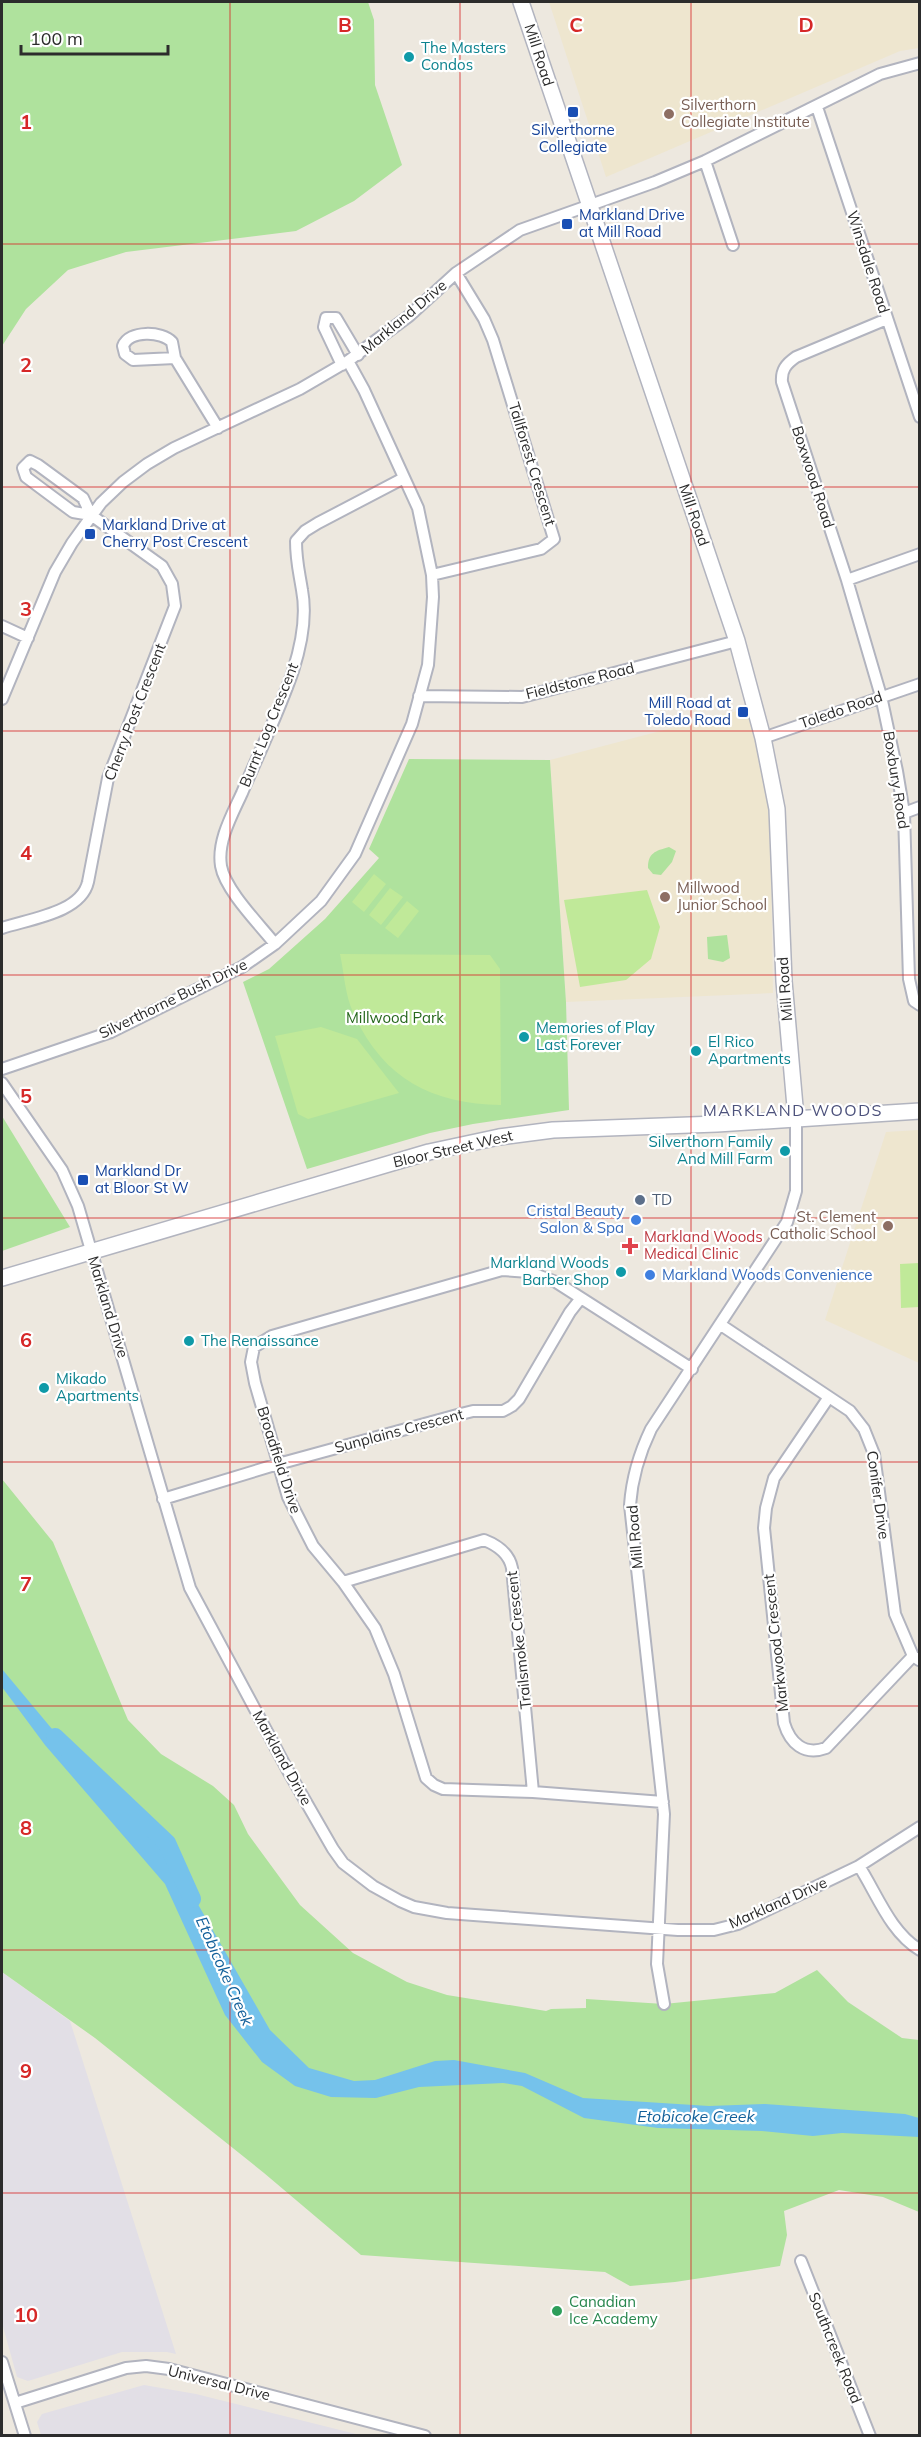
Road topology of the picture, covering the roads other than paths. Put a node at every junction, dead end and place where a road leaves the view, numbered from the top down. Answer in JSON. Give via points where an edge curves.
{"nodes":[{"id":1,"x":521,"y":2,"type":"edge"},
{"id":2,"x":920,"y":63,"type":"edge"},
{"id":3,"x":817,"y":107,"type":"junction"},
{"id":4,"x":705,"y":161,"type":"junction"},
{"id":5,"x":589,"y":205,"type":"junction"},
{"id":6,"x":733,"y":245,"type":"dead end"},
{"id":7,"x":456,"y":273,"type":"junction"},
{"id":8,"x":887,"y":319,"type":"junction"},
{"id":9,"x":358,"y":355,"type":"junction"},
{"id":10,"x":175,"y":358,"type":"junction"},
{"id":11,"x":345,"y":363,"type":"junction"},
{"id":12,"x":920,"y":417,"type":"edge"},
{"id":13,"x":218,"y":428,"type":"junction"},
{"id":14,"x":404,"y":478,"type":"junction"},
{"id":15,"x":91,"y":515,"type":"junction"},
{"id":16,"x":920,"y":554,"type":"edge"},
{"id":17,"x":432,"y":575,"type":"junction"},
{"id":18,"x":847,"y":580,"type":"junction"},
{"id":19,"x":2,"y":626,"type":"edge"},
{"id":20,"x":27,"y":638,"type":"junction"},
{"id":21,"x":737,"y":641,"type":"junction"},
{"id":22,"x":920,"y":684,"type":"edge"},
{"id":23,"x":419,"y":696,"type":"junction"},
{"id":24,"x":881,"y":696,"type":"junction"},
{"id":25,"x":2,"y":699,"type":"edge"},
{"id":26,"x":763,"y":738,"type":"junction"},
{"id":27,"x":920,"y":807,"type":"edge"},
{"id":28,"x":904,"y":813,"type":"junction"},
{"id":29,"x":2,"y":928,"type":"edge"},
{"id":30,"x":275,"y":944,"type":"junction"},
{"id":31,"x":920,"y":1005,"type":"edge"},
{"id":32,"x":2,"y":1069,"type":"edge"},
{"id":33,"x":2,"y":1083,"type":"edge"},
{"id":34,"x":920,"y":1111,"type":"edge"},
{"id":35,"x":796,"y":1118,"type":"junction"},
{"id":36,"x":91,"y":1251,"type":"junction"},
{"id":37,"x":2,"y":1278,"type":"edge"},
{"id":38,"x":581,"y":1298,"type":"junction"},
{"id":39,"x":721,"y":1325,"type":"junction"},
{"id":40,"x":692,"y":1369,"type":"junction"},
{"id":41,"x":829,"y":1397,"type":"junction"},
{"id":42,"x":278,"y":1464,"type":"junction"},
{"id":43,"x":163,"y":1499,"type":"junction"},
{"id":44,"x":343,"y":1582,"type":"junction"},
{"id":45,"x":916,"y":1658,"type":"edge"},
{"id":46,"x":533,"y":1792,"type":"junction"},
{"id":47,"x":663,"y":1802,"type":"junction"},
{"id":48,"x":920,"y":1827,"type":"edge"},
{"id":49,"x":859,"y":1866,"type":"junction"},
{"id":50,"x":658,"y":1929,"type":"junction"},
{"id":51,"x":920,"y":1950,"type":"edge"},
{"id":52,"x":664,"y":2004,"type":"dead end"},
{"id":53,"x":801,"y":2261,"type":"dead end"},
{"id":54,"x":2,"y":2362,"type":"edge"},
{"id":55,"x":15,"y":2403,"type":"junction"},
{"id":56,"x":25,"y":2436,"type":"edge"},
{"id":57,"x":425,"y":2436,"type":"edge"},
{"id":58,"x":870,"y":2436,"type":"edge"}],
"edges":[{"from":1,"to":5,"type":"street","name":"Mill Road"},
{"from":2,"to":3,"type":"street","name":"Markland Drive","via":[[880,74]]},
{"from":3,"to":4,"type":"street","name":"Markland Drive"},
{"from":3,"to":8,"type":"street","name":"Winsdale Road"},
{"from":4,"to":5,"type":"street","name":"Markland Drive"},
{"from":4,"to":6,"type":"street"},
{"from":5,"to":7,"type":"street","name":"Markland Drive","via":[[520,230]]},
{"from":5,"to":21,"type":"street","name":"Mill Road"},
{"from":7,"to":9,"type":"street","name":"Markland Drive"},
{"from":7,"to":17,"type":"street","name":"Tallforest Crescent","via":[[493,340],[554,539],[541,549]]},
{"from":8,"to":12,"type":"street","name":"Winsdale Road"},
{"from":8,"to":18,"type":"street","name":"Boxwood Road","via":[[796,357],[781,374]]},
{"from":9,"to":11,"type":"street","name":"Markland Drive"},
{"from":9,"to":11,"type":"street","name":"Silverthorne Bush Drive","via":[[336,318],[326,318],[323,324]]},
{"from":10,"to":10,"type":"street","via":[[133,360],[125,354],[123,346],[133,336],[165,336],[172,342]]},
{"from":10,"to":13,"type":"street"},
{"from":11,"to":13,"type":"street","name":"Markland Drive"},
{"from":11,"to":14,"type":"street","name":"Silverthorne Bush Drive"},
{"from":13,"to":15,"type":"street","name":"Markland Drive","via":[[147,464]]},
{"from":14,"to":17,"type":"street","name":"Silverthorne Bush Drive","via":[[418,508]]},
{"from":14,"to":30,"type":"street","name":"Burnt Log Crescent","via":[[318,523],[296,541],[303,610],[300,643],[293,671],[221,850],[221,868],[231,889]]},
{"from":15,"to":15,"type":"street","via":[[83,498],[34,462],[24,464],[22,472],[28,479],[73,512]]},
{"from":15,"to":20,"type":"street","name":"Markland Drive","via":[[63,557]]},
{"from":15,"to":29,"type":"street","name":"Cherry Post Crescent","via":[[162,566],[172,584],[175,606],[108,778],[83,896],[65,908]]},
{"from":16,"to":18,"type":"street"},
{"from":17,"to":23,"type":"street","name":"Silverthorne Bush Drive","via":[[428,665]]},
{"from":18,"to":24,"type":"street","name":"Boxwood Road"},
{"from":19,"to":20,"type":"street"},
{"from":20,"to":25,"type":"street","name":"Markland Drive"},
{"from":21,"to":23,"type":"street","name":"Fieldstone Road","via":[[522,697]]},
{"from":21,"to":26,"type":"street","name":"Mill Road"},
{"from":22,"to":24,"type":"street","name":"Toledo Road"},
{"from":23,"to":30,"type":"street","name":"Silverthorne Bush Drive","via":[[412,724],[355,854],[321,901]]},
{"from":24,"to":26,"type":"street","name":"Toledo Road"},
{"from":24,"to":28,"type":"street","name":"Boxbury Road"},
{"from":26,"to":35,"type":"street","name":"Mill Road","via":[[777,809],[783,981]]},
{"from":27,"to":28,"type":"street"},
{"from":28,"to":31,"type":"street","name":"Boxbury Road","via":[[910,985],[914,1001]]},
{"from":30,"to":32,"type":"street","name":"Silverthorne Bush Drive","via":[[242,967],[111,1032]]},
{"from":33,"to":36,"type":"street","name":"Markland Drive","via":[[68,1180]]},
{"from":34,"to":35,"type":"street","name":"Bloor Street West"},
{"from":35,"to":36,"type":"street","name":"Bloor Street West","via":[[553,1130],[490,1138],[429,1152]]},
{"from":35,"to":39,"type":"street","name":"Mill Road","via":[[796,1191],[787,1222]]},
{"from":36,"to":37,"type":"street","name":"Bloor Street West"},
{"from":36,"to":43,"type":"street","name":"Markland Drive"},
{"from":38,"to":40,"type":"street","name":"Broadfield Drive"},
{"from":38,"to":42,"type":"street","name":"Sunplains Crescent","via":[[519,1399],[503,1411],[460,1414]]},
{"from":38,"to":42,"type":"street","name":"Broadfield Drive","via":[[541,1276],[502,1270],[263,1340],[255,1347],[251,1362]]},
{"from":39,"to":40,"type":"street","name":"Mill Road"},
{"from":39,"to":41,"type":"street","name":"Conifer Drive"},
{"from":40,"to":47,"type":"street","name":"Mill Road","via":[[651,1430],[635,1467],[631,1488]]},
{"from":41,"to":45,"type":"street","name":"Conifer Drive","via":[[858,1419],[870,1439],[895,1614]]},
{"from":41,"to":45,"type":"street","name":"Markwood Crescent","via":[[774,1478],[764,1528],[784,1723],[793,1743],[817,1751],[826,1748]]},
{"from":42,"to":43,"type":"street","name":"Sunplains Crescent"},
{"from":42,"to":44,"type":"street","name":"Broadfield Drive","via":[[297,1519]]},
{"from":43,"to":50,"type":"street","name":"Markland Drive","via":[[190,1588],[333,1850],[353,1872],[414,1907],[447,1913]]},
{"from":44,"to":46,"type":"street","name":"Broadfield Drive","via":[[375,1628],[389,1659],[426,1778],[443,1789]]},
{"from":44,"to":46,"type":"street","name":"Trailsmoke Crescent","via":[[484,1540],[507,1555],[512,1568]]},
{"from":46,"to":47,"type":"street","name":"Broadfield Drive"},
{"from":47,"to":50,"type":"street","name":"Mill Road","via":[[665,1830]]},
{"from":48,"to":49,"type":"street","name":"Markland Drive"},
{"from":49,"to":50,"type":"street","name":"Markland Drive","via":[[738,1924],[714,1930]]},
{"from":49,"to":51,"type":"street","via":[[897,1929]]},
{"from":50,"to":52,"type":"street","name":"Mill Road","via":[[657,1975]]},
{"from":53,"to":58,"type":"street","name":"Southcreek Road"},
{"from":54,"to":55,"type":"street"},
{"from":55,"to":56,"type":"street"},
{"from":55,"to":57,"type":"street","name":"Universal Drive","via":[[126,2368],[146,2366]]}]}
